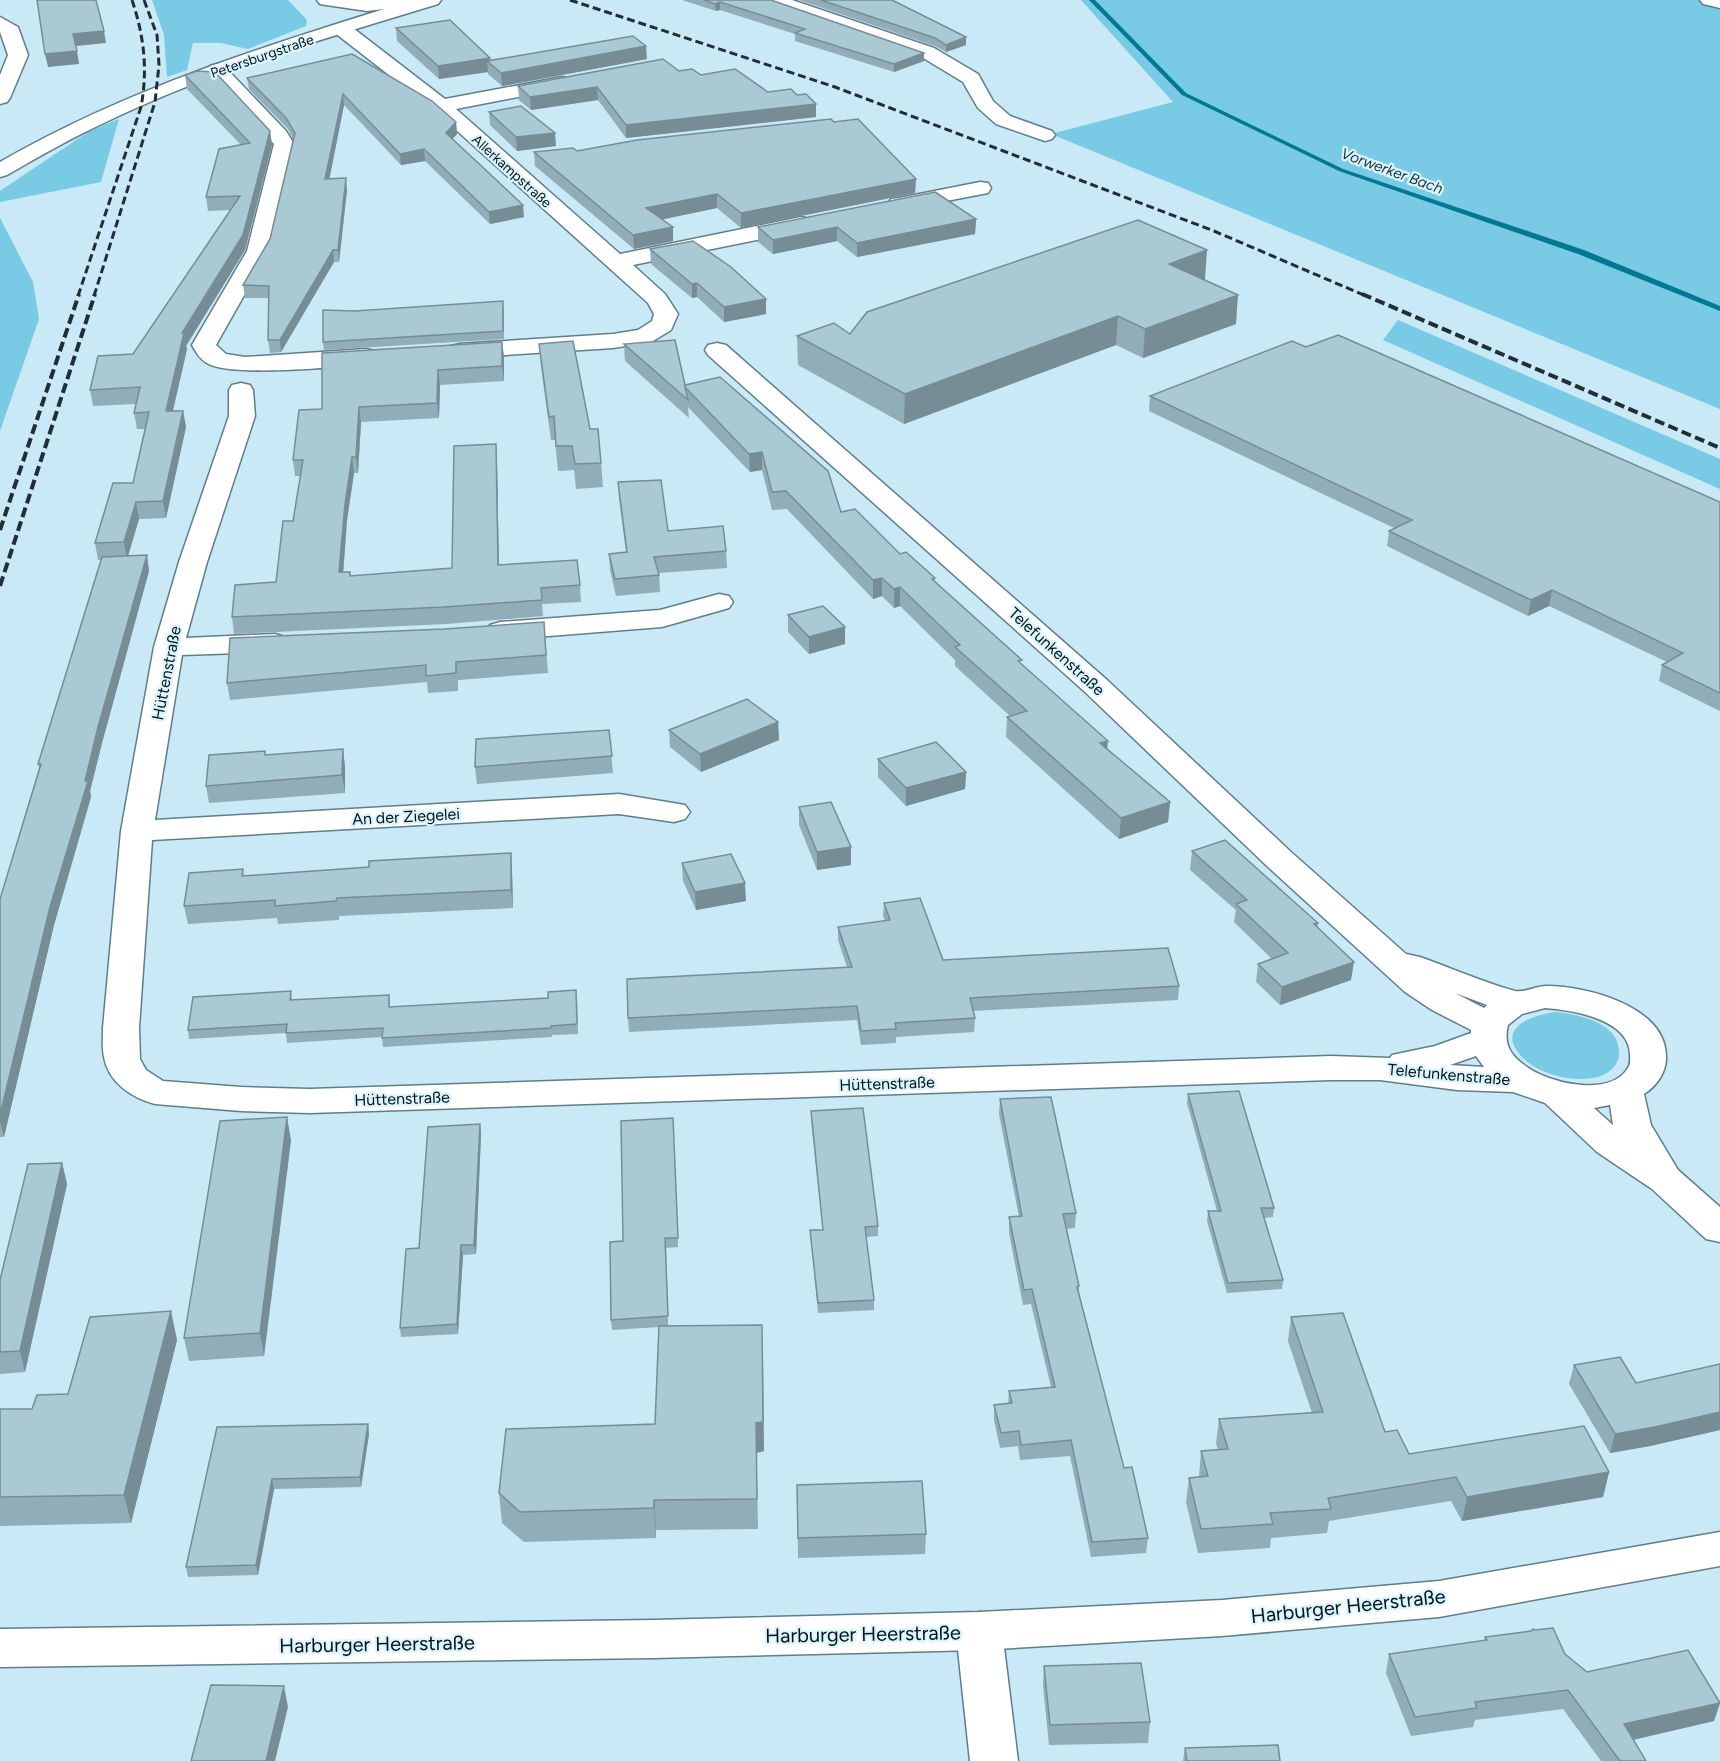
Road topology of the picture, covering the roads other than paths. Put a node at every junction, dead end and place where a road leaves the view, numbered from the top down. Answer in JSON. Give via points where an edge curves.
{"nodes":[{"id":1,"x":315,"y":0,"type":"edge"},
{"id":2,"x":326,"y":0,"type":"edge"},
{"id":3,"x":419,"y":0,"type":"edge"},
{"id":4,"x":432,"y":0,"type":"edge"},
{"id":5,"x":774,"y":0,"type":"edge"},
{"id":6,"x":1709,"y":0,"type":"edge"},
{"id":7,"x":1720,"y":3,"type":"edge"},
{"id":8,"x":0,"y":23,"type":"edge"},
{"id":9,"x":342,"y":29,"type":"junction"},
{"id":10,"x":217,"y":70,"type":"junction"},
{"id":11,"x":576,"y":81,"type":"edge"},
{"id":12,"x":0,"y":98,"type":"edge"},
{"id":13,"x":441,"y":106,"type":"junction"},
{"id":14,"x":1045,"y":135,"type":"dead end"},
{"id":15,"x":534,"y":158,"type":"edge"},
{"id":16,"x":501,"y":161,"type":"junction"},
{"id":17,"x":0,"y":171,"type":"edge"},
{"id":18,"x":980,"y":188,"type":"dead end"},
{"id":19,"x":877,"y":209,"type":"edge"},
{"id":20,"x":820,"y":220,"type":"edge"},
{"id":21,"x":615,"y":262,"type":"junction"},
{"id":22,"x":717,"y":350,"type":"dead end"},
{"id":23,"x":438,"y":352,"type":"edge"},
{"id":24,"x":392,"y":355,"type":"edge"},
{"id":25,"x":241,"y":390,"type":"dead end"},
{"id":26,"x":719,"y":602,"type":"dead end"},
{"id":27,"x":470,"y":633,"type":"edge"},
{"id":28,"x":296,"y":642,"type":"edge"},
{"id":29,"x":169,"y":647,"type":"junction"},
{"id":30,"x":674,"y":812,"type":"dead end"},
{"id":31,"x":137,"y":831,"type":"junction"},
{"id":32,"x":1498,"y":1022,"type":"junction"},
{"id":33,"x":1380,"y":1068,"type":"junction"},
{"id":34,"x":1521,"y":1080,"type":"junction"},
{"id":35,"x":1624,"y":1090,"type":"junction"},
{"id":36,"x":1557,"y":1094,"type":"junction"},
{"id":37,"x":1665,"y":1180,"type":"junction"},
{"id":38,"x":1720,"y":1229,"type":"edge"},
{"id":39,"x":1720,"y":1549,"type":"edge"},
{"id":40,"x":980,"y":1631,"type":"junction"},
{"id":41,"x":0,"y":1648,"type":"edge"},
{"id":42,"x":994,"y":1761,"type":"edge"}],
"edges":[{"from":1,"to":9,"type":"street","name":"Allerkampstraße"},
{"from":2,"to":3,"type":"street","via":[[367,6]]},
{"from":4,"to":9,"type":"street","name":"Petersburgstraße"},
{"from":5,"to":14,"type":"street","via":[[927,52],[971,78],[985,104],[1003,120]]},
{"from":6,"to":7,"type":"street"},
{"from":8,"to":12,"type":"street","via":[[11,31],[18,55]]},
{"from":9,"to":10,"type":"street","name":"Petersburgstraße"},
{"from":9,"to":13,"type":"street","name":"Allerkampstraße"},
{"from":10,"to":17,"type":"street","name":"Petersburgstraße","via":[[78,126]]},
{"from":10,"to":24,"type":"street","via":[[284,144],[258,251],[204,345],[209,354],[219,360],[245,364]]},
{"from":11,"to":13,"type":"street"},
{"from":13,"to":16,"type":"street","name":"Allerkampstraße"},
{"from":15,"to":16,"type":"street"},
{"from":16,"to":21,"type":"street","name":"Allerkampstraße"},
{"from":18,"to":19,"type":"street"},
{"from":20,"to":21,"type":"street"},
{"from":21,"to":23,"type":"street","name":"Allerkampstraße","via":[[657,299],[666,314],[663,325],[645,336]]},
{"from":22,"to":32,"type":"street","name":"Telefunkenstraße","via":[[1096,686],[1417,984],[1444,1002]]},
{"from":25,"to":29,"type":"street","name":"Hüttenstraße","via":[[242,416]]},
{"from":26,"to":27,"type":"street","via":[[662,618]]},
{"from":28,"to":29,"type":"street"},
{"from":29,"to":31,"type":"street","name":"Hüttenstraße"},
{"from":30,"to":31,"type":"street","name":"An der Ziegelei","via":[[618,804]]},
{"from":31,"to":33,"type":"street","name":"Hüttenstraße","via":[[121,1028],[122,1059],[132,1078],[155,1092],[310,1101]]},
{"from":32,"to":33,"type":"street","name":"Telefunkenstraße","via":[[1442,1056]]},
{"from":32,"to":34,"type":"street","name":"Telefunkenstraße","via":[[1493,1054]]},
{"from":32,"to":35,"type":"street","name":"Telefunkenstraße","via":[[1545,997],[1599,1005],[1629,1022],[1648,1050],[1647,1065],[1639,1079]]},
{"from":33,"to":34,"type":"street","name":"Telefunkenstraße","via":[[1457,1078]]},
{"from":34,"to":36,"type":"street","name":"Telefunkenstraße"},
{"from":35,"to":36,"type":"street","name":"Telefunkenstraße","via":[[1593,1096]]},
{"from":35,"to":37,"type":"street","name":"Telefunkenstraße","via":[[1632,1125]]},
{"from":36,"to":37,"type":"street","name":"Telefunkenstraße","via":[[1610,1143]]},
{"from":37,"to":38,"type":"street","name":"Telefunkenstraße"},
{"from":39,"to":40,"type":"street","name":"Harburger Heerstraße","via":[[1440,1599],[1222,1618]]},
{"from":40,"to":41,"type":"street","name":"Harburger Heerstraße","via":[[578,1641]]},
{"from":40,"to":42,"type":"street"}]}
